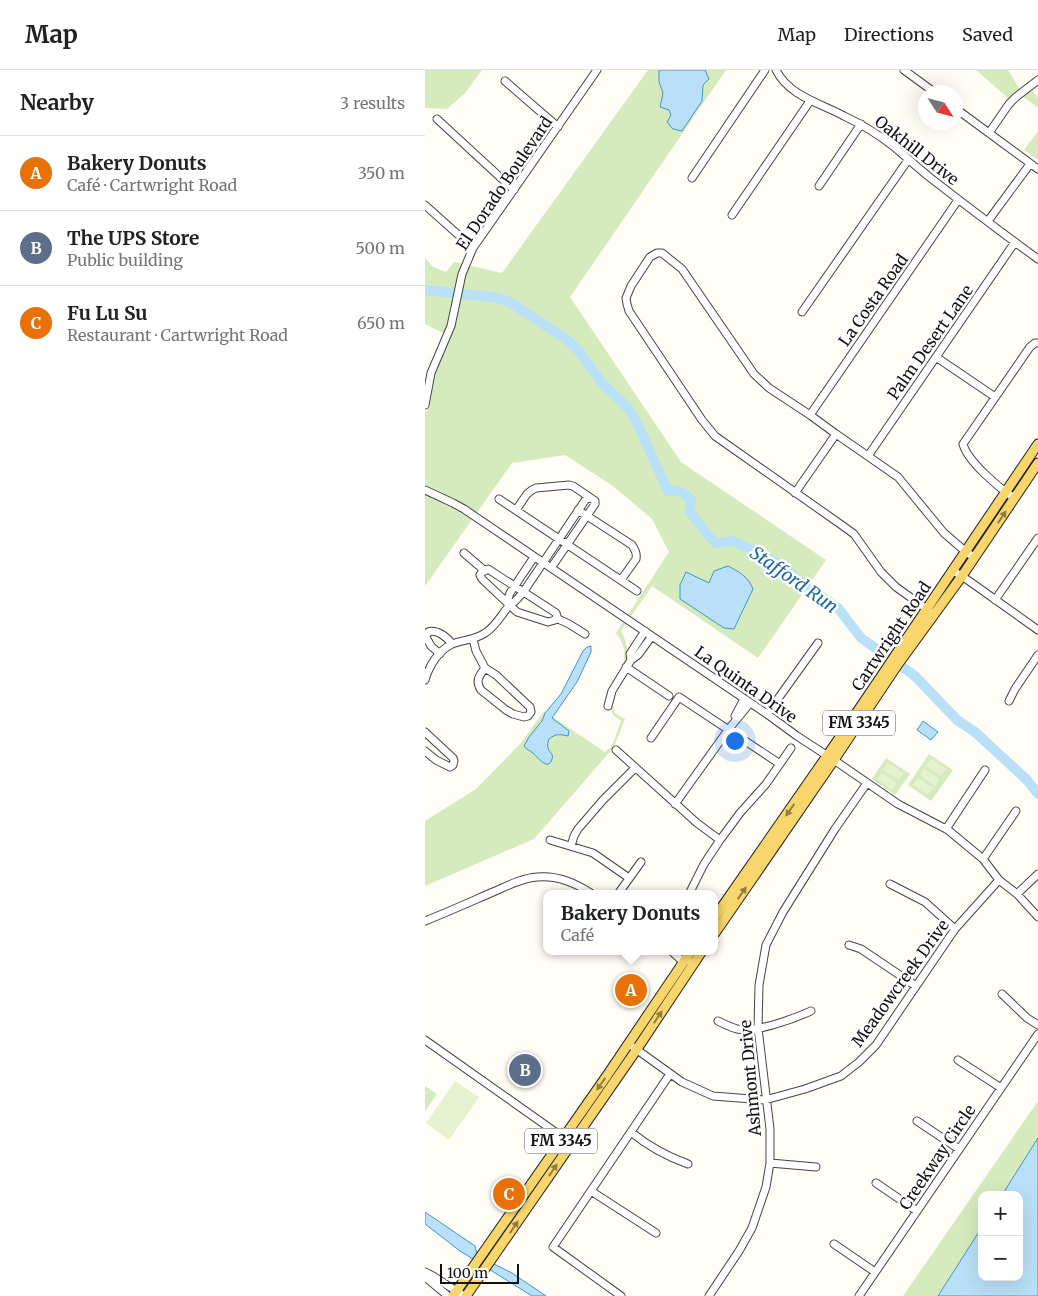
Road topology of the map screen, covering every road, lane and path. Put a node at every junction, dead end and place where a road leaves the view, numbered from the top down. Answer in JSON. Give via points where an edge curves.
{"nodes":[{"id":1,"x":597,"y":70,"type":"edge"},
{"id":2,"x":765,"y":70,"type":"edge"},
{"id":3,"x":776,"y":70,"type":"edge"},
{"id":4,"x":904,"y":70,"type":"edge"},
{"id":5,"x":1038,"y":80,"type":"edge"},
{"id":6,"x":505,"y":81,"type":"dead end"},
{"id":7,"x":924,"y":85,"type":"edge"},
{"id":8,"x":810,"y":101,"type":"junction"},
{"id":9,"x":963,"y":114,"type":"edge"},
{"id":10,"x":437,"y":119,"type":"dead end"},
{"id":11,"x":861,"y":124,"type":"junction"},
{"id":12,"x":557,"y":127,"type":"junction"},
{"id":13,"x":989,"y":133,"type":"junction"},
{"id":14,"x":908,"y":160,"type":"junction"},
{"id":15,"x":1031,"y":164,"type":"junction"},
{"id":16,"x":1038,"y":169,"type":"edge"},
{"id":17,"x":692,"y":178,"type":"dead end"},
{"id":18,"x":819,"y":186,"type":"dead end"},
{"id":19,"x":514,"y":190,"type":"junction"},
{"id":20,"x":958,"y":200,"type":"junction"},
{"id":21,"x":425,"y":205,"type":"edge"},
{"id":22,"x":732,"y":215,"type":"dead end"},
{"id":23,"x":987,"y":221,"type":"junction"},
{"id":24,"x":1015,"y":242,"type":"junction"},
{"id":25,"x":473,"y":248,"type":"junction"},
{"id":26,"x":1038,"y":259,"type":"edge"},
{"id":27,"x":802,"y":312,"type":"dead end"},
{"id":28,"x":1038,"y":343,"type":"edge"},
{"id":29,"x":936,"y":357,"type":"junction"},
{"id":30,"x":428,"y":372,"type":"edge"},
{"id":31,"x":995,"y":397,"type":"junction"},
{"id":32,"x":425,"y":405,"type":"edge"},
{"id":33,"x":810,"y":415,"type":"junction"},
{"id":34,"x":836,"y":434,"type":"junction"},
{"id":35,"x":1038,"y":444,"type":"edge"},
{"id":36,"x":868,"y":456,"type":"junction"},
{"id":37,"x":1038,"y":463,"type":"edge"},
{"id":38,"x":425,"y":490,"type":"edge"},
{"id":39,"x":1005,"y":492,"type":"junction"},
{"id":40,"x":795,"y":493,"type":"junction"},
{"id":41,"x":587,"y":496,"type":"junction"},
{"id":42,"x":1014,"y":498,"type":"junction"},
{"id":43,"x":499,"y":499,"type":"dead end"},
{"id":44,"x":515,"y":510,"type":"junction"},
{"id":45,"x":578,"y":510,"type":"junction"},
{"id":46,"x":587,"y":515,"type":"junction"},
{"id":47,"x":1038,"y":538,"type":"edge"},
{"id":48,"x":559,"y":539,"type":"junction"},
{"id":49,"x":567,"y":544,"type":"junction"},
{"id":50,"x":966,"y":552,"type":"junction"},
{"id":51,"x":464,"y":553,"type":"dead end"},
{"id":52,"x":534,"y":556,"type":"junction"},
{"id":53,"x":974,"y":557,"type":"junction"},
{"id":54,"x":543,"y":562,"type":"junction"},
{"id":55,"x":551,"y":568,"type":"junction"},
{"id":56,"x":485,"y":571,"type":"junction"},
{"id":57,"x":953,"y":571,"type":"junction"},
{"id":58,"x":962,"y":576,"type":"junction"},
{"id":59,"x":621,"y":580,"type":"junction"},
{"id":60,"x":515,"y":586,"type":"junction"},
{"id":61,"x":524,"y":591,"type":"junction"},
{"id":62,"x":637,"y":591,"type":"dead end"},
{"id":63,"x":995,"y":600,"type":"junction"},
{"id":64,"x":509,"y":605,"type":"junction"},
{"id":65,"x":930,"y":611,"type":"junction"},
{"id":66,"x":555,"y":619,"type":"junction"},
{"id":67,"x":1038,"y":630,"type":"edge"},
{"id":68,"x":645,"y":631,"type":"junction"},
{"id":69,"x":585,"y":634,"type":"dead end"},
{"id":70,"x":652,"y":636,"type":"junction"},
{"id":71,"x":473,"y":639,"type":"junction"},
{"id":72,"x":818,"y":643,"type":"dead end"},
{"id":73,"x":452,"y":644,"type":"junction"},
{"id":74,"x":440,"y":654,"type":"junction"},
{"id":75,"x":1038,"y":655,"type":"edge"},
{"id":76,"x":629,"y":664,"type":"junction"},
{"id":77,"x":485,"y":668,"type":"junction"},
{"id":78,"x":425,"y":680,"type":"edge"},
{"id":79,"x":669,"y":696,"type":"dead end"},
{"id":80,"x":747,"y":701,"type":"junction"},
{"id":81,"x":1009,"y":701,"type":"dead end"},
{"id":82,"x":608,"y":706,"type":"dead end"},
{"id":83,"x":767,"y":714,"type":"junction"},
{"id":84,"x":727,"y":730,"type":"junction"},
{"id":85,"x":425,"y":732,"type":"edge"},
{"id":86,"x":651,"y":738,"type":"dead end"},
{"id":87,"x":791,"y":748,"type":"dead end"},
{"id":88,"x":616,"y":750,"type":"dead end"},
{"id":89,"x":425,"y":751,"type":"edge"},
{"id":90,"x":831,"y":758,"type":"junction"},
{"id":91,"x":780,"y":764,"type":"junction"},
{"id":92,"x":635,"y":768,"type":"junction"},
{"id":93,"x":985,"y":770,"type":"dead end"},
{"id":94,"x":867,"y":783,"type":"junction"},
{"id":95,"x":675,"y":804,"type":"junction"},
{"id":96,"x":1016,"y":811,"type":"dead end"},
{"id":97,"x":946,"y":829,"type":"junction"},
{"id":98,"x":550,"y":840,"type":"dead end"},
{"id":99,"x":720,"y":840,"type":"junction"},
{"id":100,"x":571,"y":846,"type":"junction"},
{"id":101,"x":983,"y":858,"type":"junction"},
{"id":102,"x":641,"y":862,"type":"dead end"},
{"id":103,"x":1038,"y":874,"type":"edge"},
{"id":104,"x":629,"y":878,"type":"junction"},
{"id":105,"x":999,"y":880,"type":"junction"},
{"id":106,"x":890,"y":884,"type":"dead end"},
{"id":107,"x":586,"y":890,"type":"edge"},
{"id":108,"x":621,"y":890,"type":"edge"},
{"id":109,"x":691,"y":890,"type":"edge"},
{"id":110,"x":1017,"y":894,"type":"junction"},
{"id":111,"x":718,"y":913,"type":"edge"},
{"id":112,"x":1038,"y":917,"type":"edge"},
{"id":113,"x":425,"y":922,"type":"edge"},
{"id":114,"x":718,"y":928,"type":"edge"},
{"id":115,"x":955,"y":928,"type":"junction"},
{"id":116,"x":849,"y":945,"type":"dead end"},
{"id":117,"x":676,"y":955,"type":"edge"},
{"id":118,"x":687,"y":957,"type":"edge"},
{"id":119,"x":916,"y":986,"type":"junction"},
{"id":120,"x":1002,"y":994,"type":"dead end"},
{"id":121,"x":811,"y":1010,"type":"dead end"},
{"id":122,"x":718,"y":1021,"type":"dead end"},
{"id":123,"x":1038,"y":1025,"type":"edge"},
{"id":124,"x":758,"y":1028,"type":"junction"},
{"id":125,"x":1038,"y":1034,"type":"edge"},
{"id":126,"x":425,"y":1040,"type":"edge"},
{"id":127,"x":633,"y":1046,"type":"junction"},
{"id":128,"x":958,"y":1060,"type":"dead end"},
{"id":129,"x":670,"y":1074,"type":"junction"},
{"id":130,"x":1001,"y":1088,"type":"junction"},
{"id":131,"x":765,"y":1100,"type":"junction"},
{"id":132,"x":917,"y":1121,"type":"dead end"},
{"id":133,"x":631,"y":1132,"type":"junction"},
{"id":134,"x":567,"y":1141,"type":"junction"},
{"id":135,"x":959,"y":1150,"type":"junction"},
{"id":136,"x":769,"y":1163,"type":"junction"},
{"id":137,"x":688,"y":1164,"type":"dead end"},
{"id":138,"x":817,"y":1167,"type":"dead end"},
{"id":139,"x":876,"y":1183,"type":"dead end"},
{"id":140,"x":591,"y":1191,"type":"junction"},
{"id":141,"x":917,"y":1211,"type":"junction"},
{"id":142,"x":656,"y":1233,"type":"dead end"},
{"id":143,"x":834,"y":1244,"type":"dead end"},
{"id":144,"x":425,"y":1272,"type":"edge"},
{"id":145,"x":875,"y":1272,"type":"junction"},
{"id":146,"x":425,"y":1277,"type":"edge"},
{"id":147,"x":460,"y":1295,"type":"edge"},
{"id":148,"x":448,"y":1296,"type":"edge"},
{"id":149,"x":621,"y":1296,"type":"edge"},
{"id":150,"x":709,"y":1296,"type":"edge"},
{"id":151,"x":859,"y":1296,"type":"edge"}],
"edges":[{"from":1,"to":12,"type":"street","name":"El Dorado Boulevard"},
{"from":2,"to":17,"type":"street"},
{"from":3,"to":8,"type":"street","name":"Oakhill Drive","via":[[792,89]]},
{"from":4,"to":7,"type":"street"},
{"from":5,"to":13,"type":"street","via":[[1009,104]]},
{"from":6,"to":12,"type":"street"},
{"from":8,"to":11,"type":"street","name":"Oakhill Drive"},
{"from":8,"to":22,"type":"street"},
{"from":9,"to":13,"type":"street"},
{"from":10,"to":19,"type":"street"},
{"from":11,"to":14,"type":"street","name":"Oakhill Drive"},
{"from":11,"to":18,"type":"street"},
{"from":12,"to":19,"type":"street","name":"El Dorado Boulevard"},
{"from":13,"to":15,"type":"street"},
{"from":14,"to":20,"type":"street","name":"Oakhill Drive"},
{"from":14,"to":27,"type":"street"},
{"from":15,"to":16,"type":"street"},
{"from":15,"to":23,"type":"street"},
{"from":19,"to":25,"type":"street","name":"El Dorado Boulevard"},
{"from":20,"to":23,"type":"street","name":"Oakhill Drive"},
{"from":20,"to":33,"type":"street","name":"La Costa Road"},
{"from":21,"to":25,"type":"street"},
{"from":23,"to":24,"type":"street","name":"Oakhill Drive"},
{"from":24,"to":26,"type":"street","name":"Oakhill Drive"},
{"from":24,"to":29,"type":"street","name":"Palm Desert Lane"},
{"from":25,"to":30,"type":"street","name":"El Dorado Boulevard","via":[[462,274],[451,326]]},
{"from":28,"to":31,"type":"street","via":[[1030,347]]},
{"from":29,"to":31,"type":"street"},
{"from":29,"to":36,"type":"street","name":"Palm Desert Lane"},
{"from":30,"to":32,"type":"street","name":"El Dorado Boulevard"},
{"from":31,"to":39,"type":"street","via":[[963,444],[977,465]]},
{"from":33,"to":34,"type":"street"},
{"from":33,"to":40,"type":"street","via":[[754,374],[682,269],[660,253],[651,257],[628,292],[629,311],[715,436]]},
{"from":34,"to":36,"type":"street"},
{"from":34,"to":40,"type":"street"},
{"from":35,"to":39,"type":"main road","name":"Cartwright Road","number":"FM 3345"},
{"from":36,"to":50,"type":"street","via":[[898,477],[944,533]]},
{"from":37,"to":42,"type":"main road","name":"Cartwright Road","number":"FM 3345"},
{"from":38,"to":52,"type":"street","name":"La Quinta Drive","via":[[453,503]]},
{"from":39,"to":42,"type":"street"},
{"from":39,"to":50,"type":"main road","name":"Cartwright Road","number":"FM 3345"},
{"from":40,"to":65,"type":"street","via":[[854,534],[881,572]]},
{"from":41,"to":44,"type":"street","via":[[573,486],[536,488]]},
{"from":41,"to":45,"type":"street"},
{"from":41,"to":46,"type":"street","via":[[595,504]]},
{"from":53,"to":42,"type":"main road","name":"Cartwright Road","number":"FM 3345","one_way":true},
{"from":43,"to":44,"type":"street"},
{"from":44,"to":48,"type":"street"},
{"from":45,"to":46,"type":"street"},
{"from":45,"to":48,"type":"street"},
{"from":46,"to":49,"type":"street"},
{"from":46,"to":59,"type":"street","via":[[635,550],[636,559]]},
{"from":47,"to":63,"type":"street"},
{"from":48,"to":49,"type":"street"},
{"from":48,"to":54,"type":"street"},
{"from":49,"to":55,"type":"street"},
{"from":49,"to":59,"type":"street"},
{"from":50,"to":53,"type":"street"},
{"from":50,"to":57,"type":"main road","name":"Cartwright Road","number":"FM 3345"},
{"from":51,"to":56,"type":"street"},
{"from":52,"to":54,"type":"street","name":"La Quinta Drive"},
{"from":52,"to":60,"type":"street"},
{"from":53,"to":58,"type":"main road","name":"Cartwright Road","number":"FM 3345"},
{"from":54,"to":55,"type":"street","name":"La Quinta Drive"},
{"from":54,"to":61,"type":"street"},
{"from":55,"to":68,"type":"street","name":"La Quinta Drive"},
{"from":56,"to":60,"type":"street","via":[[492,570]]},
{"from":56,"to":64,"type":"street","via":[[482,579]]},
{"from":57,"to":58,"type":"street"},
{"from":57,"to":65,"type":"main road","name":"Cartwright Road","number":"FM 3345"},
{"from":58,"to":63,"type":"street"},
{"from":58,"to":65,"type":"main road","name":"Cartwright Road","number":"FM 3345"},
{"from":59,"to":62,"type":"street"},
{"from":60,"to":61,"type":"street"},
{"from":60,"to":64,"type":"street","via":[[510,593]]},
{"from":61,"to":64,"type":"street"},
{"from":61,"to":66,"type":"street","via":[[556,613]]},
{"from":63,"to":67,"type":"street"},
{"from":64,"to":66,"type":"street","via":[[517,612],[548,622]]},
{"from":64,"to":71,"type":"street","via":[[490,630]]},
{"from":65,"to":90,"type":"main road","name":"Cartwright Road","number":"FM 3345"},
{"from":66,"to":69,"type":"street"},
{"from":68,"to":70,"type":"street","name":"La Quinta Drive"},
{"from":68,"to":76,"type":"street","via":[[630,654]]},
{"from":70,"to":76,"type":"street"},
{"from":70,"to":80,"type":"street","name":"La Quinta Drive"},
{"from":71,"to":73,"type":"street"},
{"from":71,"to":77,"type":"street"},
{"from":72,"to":83,"type":"street"},
{"from":73,"to":74,"type":"street"},
{"from":73,"to":74,"type":"street","via":[[439,633],[428,632],[428,643]]},
{"from":74,"to":78,"type":"street"},
{"from":75,"to":81,"type":"street"},
{"from":76,"to":79,"type":"street"},
{"from":76,"to":82,"type":"street"},
{"from":77,"to":77,"type":"street","via":[[477,679],[481,690],[513,714],[524,717],[529,714],[530,707]]},
{"from":80,"to":83,"type":"street","name":"La Quinta Drive"},
{"from":80,"to":84,"type":"street"},
{"from":83,"to":90,"type":"street","name":"La Quinta Drive"},
{"from":84,"to":86,"type":"street","via":[[679,697]]},
{"from":84,"to":91,"type":"street"},
{"from":84,"to":95,"type":"street"},
{"from":85,"to":89,"type":"street","via":[[455,761],[449,767]]},
{"from":87,"to":91,"type":"street"},
{"from":88,"to":92,"type":"street"},
{"from":90,"to":94,"type":"street","name":"La Quinta Drive"},
{"from":90,"to":111,"type":"main road","name":"Cartwright Road","number":"FM 3345","one_way":true},
{"from":114,"to":90,"type":"main road","name":"Cartwright Road","number":"FM 3345","one_way":true},
{"from":91,"to":99,"type":"street"},
{"from":92,"to":95,"type":"street"},
{"from":92,"to":100,"type":"street","via":[[578,829]]},
{"from":93,"to":97,"type":"street"},
{"from":94,"to":97,"type":"street","name":"La Quinta Drive"},
{"from":94,"to":124,"type":"street","name":"Ashmont Drive","via":[[783,912],[766,945],[759,985]]},
{"from":95,"to":99,"type":"street"},
{"from":96,"to":101,"type":"street"},
{"from":97,"to":101,"type":"street","name":"La Quinta Drive"},
{"from":98,"to":100,"type":"street"},
{"from":99,"to":109,"type":"street"},
{"from":100,"to":104,"type":"street","via":[[593,853]]},
{"from":101,"to":105,"type":"street","name":"La Quinta Drive"},
{"from":102,"to":104,"type":"street"},
{"from":103,"to":110,"type":"street"},
{"from":104,"to":108,"type":"street"},
{"from":105,"to":110,"type":"street","name":"La Quinta Drive"},
{"from":105,"to":115,"type":"street","name":"Meadowcreek Drive"},
{"from":106,"to":115,"type":"street","via":[[925,902]]},
{"from":107,"to":113,"type":"street","via":[[558,878],[537,877]]},
{"from":110,"to":112,"type":"street","name":"La Quinta Drive"},
{"from":115,"to":119,"type":"street","name":"Meadowcreek Drive"},
{"from":116,"to":119,"type":"street","via":[[861,949]]},
{"from":117,"to":118,"type":"street","via":[[681,959]]},
{"from":118,"to":127,"type":"main road","number":"FM 3345"},
{"from":119,"to":131,"type":"street","name":"Meadowcreek Drive","via":[[876,1045],[841,1076]]},
{"from":120,"to":123,"type":"street"},
{"from":121,"to":124,"type":"street"},
{"from":122,"to":124,"type":"street","via":[[738,1029]]},
{"from":124,"to":131,"type":"street","name":"Ashmont Drive"},
{"from":125,"to":130,"type":"street","name":"Creekway Circle"},
{"from":126,"to":134,"type":"street"},
{"from":127,"to":129,"type":"street","name":"Meadowcreek Drive"},
{"from":127,"to":134,"type":"main road","number":"FM 3345"},
{"from":128,"to":130,"type":"street"},
{"from":129,"to":131,"type":"street","name":"Meadowcreek Drive","via":[[713,1096]]},
{"from":129,"to":133,"type":"street"},
{"from":130,"to":135,"type":"street","name":"Creekway Circle"},
{"from":131,"to":136,"type":"street","name":"Ashmont Drive"},
{"from":132,"to":135,"type":"street"},
{"from":133,"to":137,"type":"street","via":[[649,1147]]},
{"from":133,"to":140,"type":"street"},
{"from":134,"to":147,"type":"main road","number":"FM 3345","via":[[473,1267]]},
{"from":147,"to":134,"type":"main road","number":"FM 3345","one_way":true,"via":[[483,1273]]},
{"from":135,"to":141,"type":"street","name":"Creekway Circle"},
{"from":136,"to":138,"type":"street"},
{"from":136,"to":150,"type":"street","name":"Ashmont Drive","via":[[766,1187],[752,1228]]},
{"from":139,"to":141,"type":"street"},
{"from":140,"to":142,"type":"street"},
{"from":140,"to":149,"type":"street","via":[[553,1247]]},
{"from":141,"to":145,"type":"street","name":"Creekway Circle"},
{"from":143,"to":145,"type":"street"},
{"from":144,"to":147,"type":"street"},
{"from":145,"to":151,"type":"street","name":"Creekway Circle"},
{"from":146,"to":148,"type":"street"}]}
